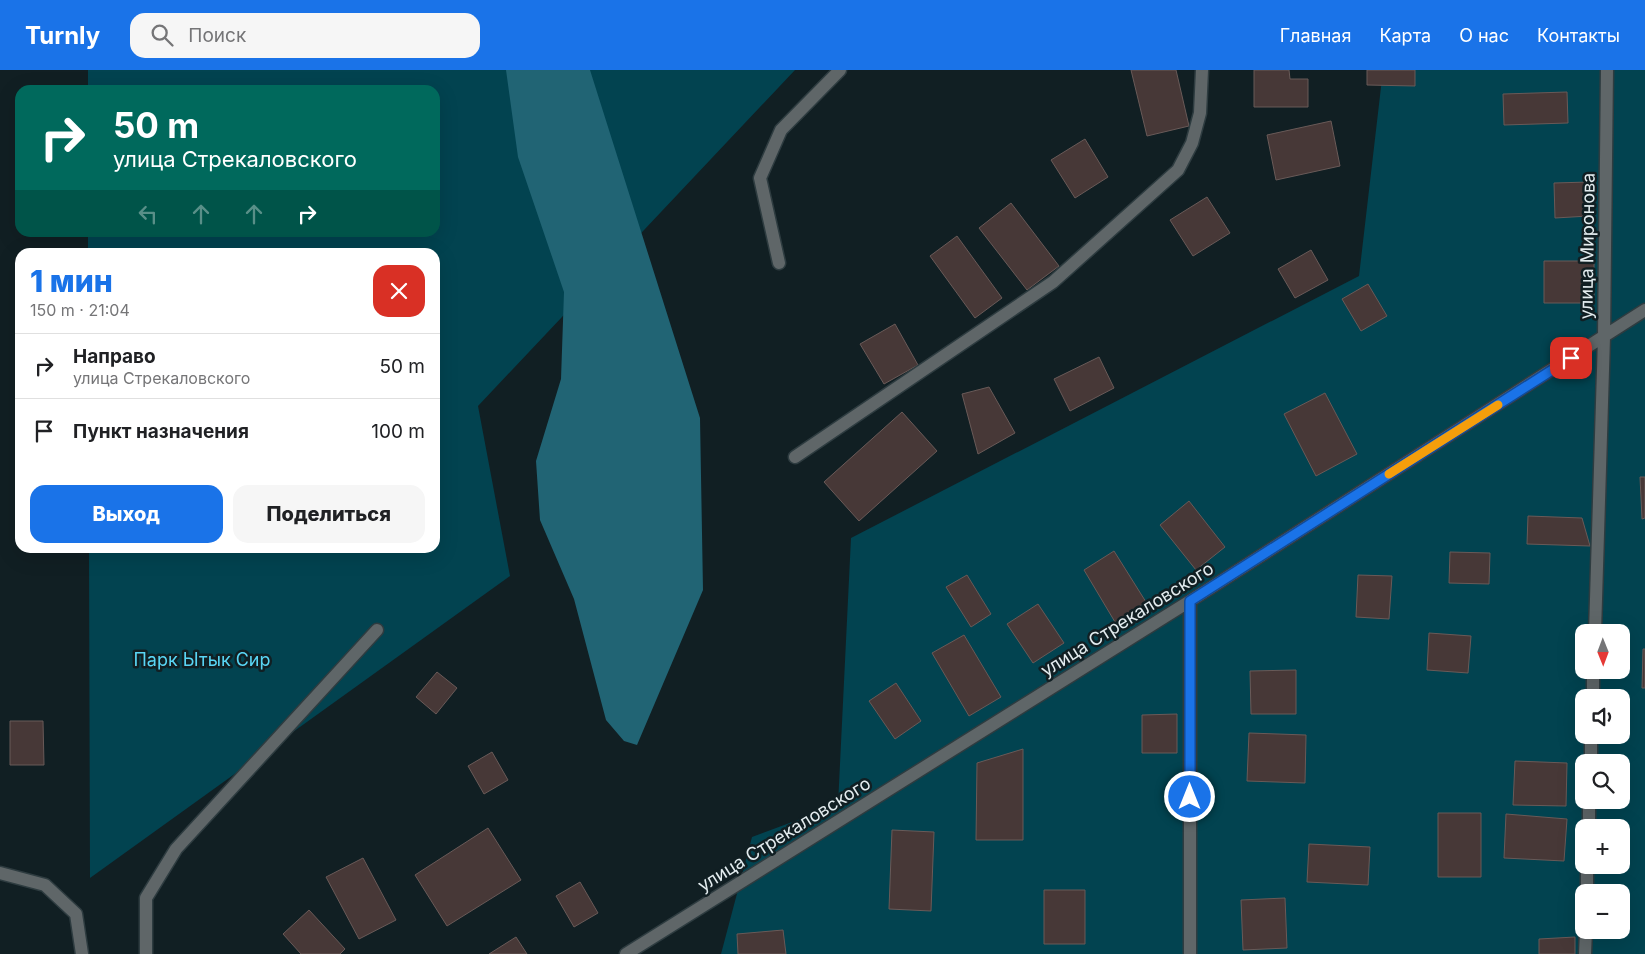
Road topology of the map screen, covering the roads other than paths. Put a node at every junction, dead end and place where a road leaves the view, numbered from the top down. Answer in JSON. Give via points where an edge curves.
{"nodes":[{"id":1,"x":840,"y":70,"type":"edge"},
{"id":2,"x":1202,"y":70,"type":"edge"},
{"id":3,"x":1607,"y":70,"type":"edge"},
{"id":4,"x":779,"y":263,"type":"dead end"},
{"id":5,"x":1645,"y":310,"type":"edge"},
{"id":6,"x":1604,"y":337,"type":"junction"},
{"id":7,"x":795,"y":457,"type":"dead end"},
{"id":8,"x":1190,"y":601,"type":"junction"},
{"id":9,"x":1595,"y":624,"type":"edge"},
{"id":10,"x":377,"y":630,"type":"dead end"},
{"id":11,"x":0,"y":873,"type":"edge"},
{"id":12,"x":1586,"y":939,"type":"edge"},
{"id":13,"x":82,"y":954,"type":"edge"},
{"id":14,"x":146,"y":954,"type":"edge"},
{"id":15,"x":626,"y":954,"type":"edge"},
{"id":16,"x":1190,"y":954,"type":"edge"},
{"id":17,"x":1585,"y":954,"type":"edge"}],
"edges":[{"from":1,"to":4,"type":"street","via":[[781,130],[760,178]]},
{"from":2,"to":7,"type":"street","via":[[1200,113],[1192,143],[1178,170],[1052,282]]},
{"from":3,"to":6,"type":"street","name":"улица Миронова"},
{"from":5,"to":6,"type":"street","name":"улица Стрекаловского"},
{"from":6,"to":8,"type":"street","name":"улица Стрекаловского"},
{"from":6,"to":9,"type":"street","name":"улица Миронова"},
{"from":8,"to":15,"type":"street","name":"улица Стрекаловского"},
{"from":8,"to":16,"type":"street"},
{"from":10,"to":14,"type":"street","via":[[176,849],[146,898]]},
{"from":11,"to":13,"type":"street","via":[[46,884],[76,914]]},
{"from":12,"to":17,"type":"street"}]}
